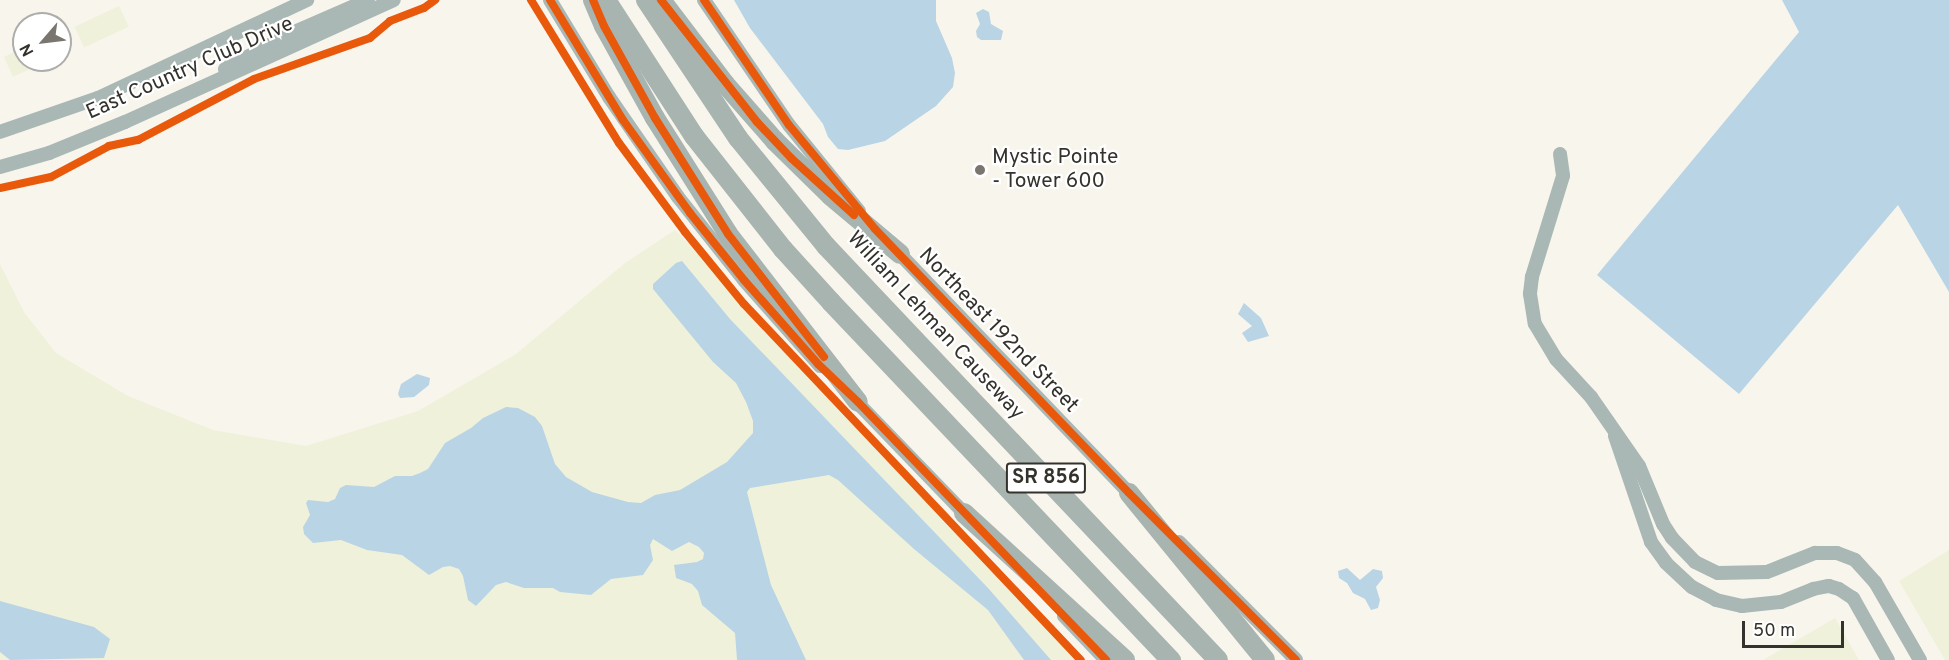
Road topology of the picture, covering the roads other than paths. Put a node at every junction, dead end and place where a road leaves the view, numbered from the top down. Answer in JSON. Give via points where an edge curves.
{"nodes":[{"id":1,"x":307,"y":0,"type":"edge"},
{"id":2,"x":368,"y":0,"type":"edge"},
{"id":3,"x":394,"y":0,"type":"edge"},
{"id":4,"x":550,"y":0,"type":"edge"},
{"id":5,"x":594,"y":0,"type":"edge"},
{"id":6,"x":606,"y":0,"type":"edge"},
{"id":7,"x":646,"y":0,"type":"edge"},
{"id":8,"x":661,"y":0,"type":"edge"},
{"id":9,"x":704,"y":0,"type":"edge"},
{"id":10,"x":187,"y":92,"type":"junction"},
{"id":11,"x":0,"y":132,"type":"edge"},
{"id":12,"x":1560,"y":154,"type":"dead end"},
{"id":13,"x":0,"y":167,"type":"edge"},
{"id":14,"x":900,"y":254,"type":"junction"},
{"id":15,"x":858,"y":402,"type":"junction"},
{"id":16,"x":1612,"y":426,"type":"junction"},
{"id":17,"x":1129,"y":494,"type":"junction"},
{"id":18,"x":964,"y":513,"type":"junction"},
{"id":19,"x":1106,"y":660,"type":"edge"},
{"id":20,"x":1125,"y":660,"type":"edge"},
{"id":21,"x":1171,"y":660,"type":"edge"},
{"id":22,"x":1218,"y":660,"type":"edge"},
{"id":23,"x":1265,"y":660,"type":"edge"},
{"id":24,"x":1296,"y":660,"type":"edge"},
{"id":25,"x":1888,"y":660,"type":"edge"},
{"id":26,"x":1920,"y":660,"type":"edge"}],
"edges":[{"from":1,"to":11,"type":"street","name":"East Country Club Drive","via":[[98,98]]},
{"from":2,"to":10,"type":"street","via":[[290,34]]},
{"from":3,"to":10,"type":"street","name":"East Country Club Drive","via":[[225,79]]},
{"from":4,"to":15,"type":"street","via":[[614,105],[704,231],[794,338]]},
{"from":5,"to":15,"type":"highway","via":[[604,26],[655,118],[728,234]]},
{"from":6,"to":21,"type":"highway","number":"SR 856","via":[[694,136],[783,249]]},
{"from":7,"to":22,"type":"highway","name":"William Lehman Causeway","number":"SR 856","via":[[738,138],[819,238]]},
{"from":8,"to":14,"type":"highway","via":[[775,141],[831,196]]},
{"from":9,"to":14,"type":"street","name":"Northeast 192nd Street","via":[[789,125]]},
{"from":10,"to":13,"type":"street","name":"East Country Club Drive","via":[[49,153]]},
{"from":12,"to":16,"type":"street","via":[[1563,176],[1536,259],[1531,309],[1543,341]]},
{"from":14,"to":17,"type":"street","name":"Northeast 192nd Street"},
{"from":15,"to":18,"type":"street"},
{"from":16,"to":25,"type":"street","via":[[1651,542],[1666,563],[1692,587],[1716,600],[1742,606],[1781,602],[1829,586],[1839,589],[1853,598]]},
{"from":16,"to":26,"type":"street","via":[[1639,466],[1662,524],[1695,562],[1718,573],[1741,575],[1767,572],[1815,553],[1837,553],[1855,560],[1875,582]]},
{"from":17,"to":23,"type":"highway"},
{"from":17,"to":24,"type":"street","name":"Northeast 192nd Street"},
{"from":18,"to":19,"type":"street"},
{"from":18,"to":20,"type":"highway"}]}
